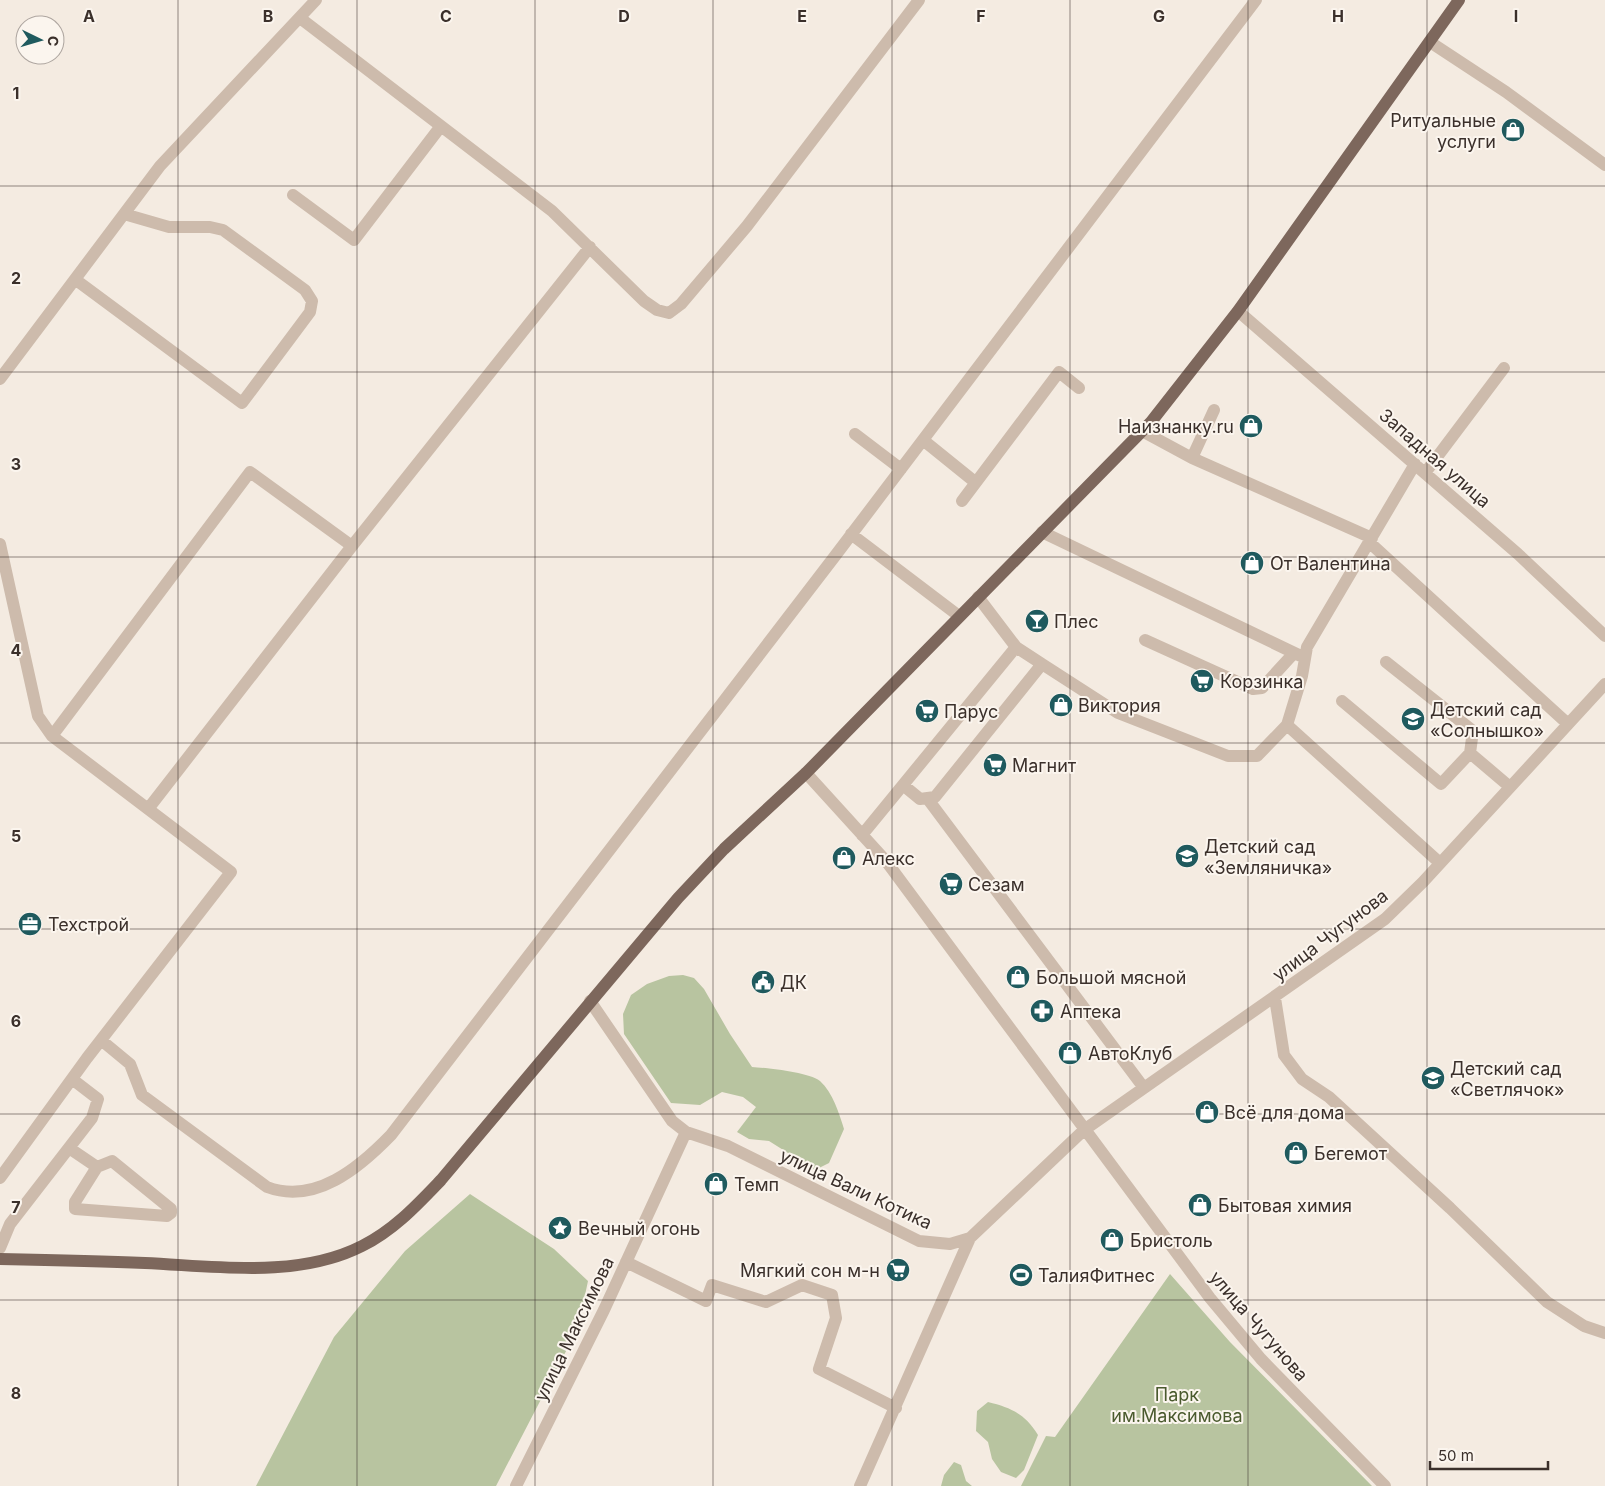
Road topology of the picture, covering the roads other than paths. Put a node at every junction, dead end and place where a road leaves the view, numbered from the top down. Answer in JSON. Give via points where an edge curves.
{"nodes":[{"id":1,"x":316,"y":0,"type":"edge"},
{"id":2,"x":919,"y":0,"type":"edge"},
{"id":3,"x":1256,"y":0,"type":"edge"},
{"id":4,"x":1459,"y":0,"type":"edge"},
{"id":5,"x":908,"y":6,"type":"edge"},
{"id":6,"x":300,"y":18,"type":"junction"},
{"id":7,"x":1430,"y":42,"type":"junction"},
{"id":8,"x":441,"y":126,"type":"junction"},
{"id":9,"x":1605,"y":165,"type":"edge"},
{"id":10,"x":293,"y":195,"type":"dead end"},
{"id":11,"x":124,"y":214,"type":"junction"},
{"id":12,"x":590,"y":247,"type":"junction"},
{"id":13,"x":76,"y":280,"type":"junction"},
{"id":14,"x":1238,"y":311,"type":"junction"},
{"id":15,"x":1504,"y":368,"type":"dead end"},
{"id":16,"x":0,"y":380,"type":"edge"},
{"id":17,"x":1079,"y":388,"type":"dead end"},
{"id":18,"x":1214,"y":410,"type":"dead end"},
{"id":19,"x":1142,"y":431,"type":"junction"},
{"id":20,"x":855,"y":434,"type":"dead end"},
{"id":21,"x":923,"y":440,"type":"junction"},
{"id":22,"x":1192,"y":458,"type":"junction"},
{"id":23,"x":1414,"y":464,"type":"junction"},
{"id":24,"x":900,"y":469,"type":"junction"},
{"id":25,"x":1425,"y":473,"type":"junction"},
{"id":26,"x":975,"y":482,"type":"junction"},
{"id":27,"x":962,"y":501,"type":"dead end"},
{"id":28,"x":1042,"y":532,"type":"junction"},
{"id":29,"x":851,"y":534,"type":"junction"},
{"id":30,"x":1370,"y":540,"type":"junction"},
{"id":31,"x":0,"y":544,"type":"edge"},
{"id":32,"x":352,"y":546,"type":"junction"},
{"id":33,"x":978,"y":597,"type":"junction"},
{"id":34,"x":959,"y":616,"type":"junction"},
{"id":35,"x":1605,"y":636,"type":"edge"},
{"id":36,"x":1145,"y":640,"type":"dead end"},
{"id":37,"x":1016,"y":647,"type":"junction"},
{"id":38,"x":1300,"y":655,"type":"junction"},
{"id":39,"x":1386,"y":662,"type":"dead end"},
{"id":40,"x":1042,"y":664,"type":"junction"},
{"id":41,"x":1605,"y":684,"type":"edge"},
{"id":42,"x":1342,"y":701,"type":"dead end"},
{"id":43,"x":1568,"y":724,"type":"junction"},
{"id":44,"x":1287,"y":725,"type":"junction"},
{"id":45,"x":52,"y":736,"type":"junction"},
{"id":46,"x":1470,"y":753,"type":"junction"},
{"id":47,"x":806,"y":773,"type":"junction"},
{"id":48,"x":903,"y":785,"type":"junction"},
{"id":49,"x":1510,"y":787,"type":"junction"},
{"id":50,"x":927,"y":798,"type":"junction"},
{"id":51,"x":148,"y":808,"type":"junction"},
{"id":52,"x":862,"y":835,"type":"junction"},
{"id":53,"x":1440,"y":863,"type":"junction"},
{"id":54,"x":1275,"y":998,"type":"junction"},
{"id":55,"x":590,"y":1001,"type":"junction"},
{"id":56,"x":101,"y":1040,"type":"junction"},
{"id":57,"x":72,"y":1079,"type":"junction"},
{"id":58,"x":1144,"y":1088,"type":"junction"},
{"id":59,"x":1084,"y":1130,"type":"junction"},
{"id":60,"x":686,"y":1132,"type":"junction"},
{"id":61,"x":69,"y":1148,"type":"junction"},
{"id":62,"x":98,"y":1167,"type":"junction"},
{"id":63,"x":0,"y":1178,"type":"edge"},
{"id":64,"x":970,"y":1238,"type":"junction"},
{"id":65,"x":0,"y":1248,"type":"edge"},
{"id":66,"x":0,"y":1259,"type":"edge"},
{"id":67,"x":626,"y":1262,"type":"junction"},
{"id":68,"x":1605,"y":1333,"type":"edge"},
{"id":69,"x":896,"y":1408,"type":"junction"},
{"id":70,"x":516,"y":1486,"type":"edge"},
{"id":71,"x":860,"y":1486,"type":"edge"},
{"id":72,"x":1385,"y":1486,"type":"edge"}],
"edges":[{"from":1,"to":6,"type":"street"},
{"from":2,"to":5,"type":"street"},
{"from":3,"to":21,"type":"street"},
{"from":4,"to":7,"type":"main road"},
{"from":5,"to":12,"type":"street","via":[[747,226],[681,304],[669,313],[657,310]]},
{"from":6,"to":8,"type":"street"},
{"from":6,"to":11,"type":"street","via":[[160,166]]},
{"from":7,"to":9,"type":"street","via":[[1506,92]]},
{"from":7,"to":14,"type":"main road"},
{"from":8,"to":10,"type":"street","via":[[354,240]]},
{"from":8,"to":12,"type":"street","via":[[552,211]]},
{"from":11,"to":13,"type":"street"},
{"from":11,"to":13,"type":"street","via":[[169,227],[223,230],[305,290],[312,301],[310,312],[242,404]]},
{"from":12,"to":32,"type":"street"},
{"from":13,"to":16,"type":"street"},
{"from":14,"to":19,"type":"main road"},
{"from":14,"to":23,"type":"street","name":"Западная улица"},
{"from":15,"to":25,"type":"street"},
{"from":17,"to":26,"type":"street","via":[[1059,372]]},
{"from":18,"to":22,"type":"street"},
{"from":19,"to":22,"type":"street"},
{"from":19,"to":28,"type":"main road"},
{"from":20,"to":24,"type":"street"},
{"from":21,"to":24,"type":"street"},
{"from":21,"to":26,"type":"street"},
{"from":22,"to":30,"type":"street"},
{"from":23,"to":25,"type":"street","name":"Западная улица"},
{"from":23,"to":30,"type":"street"},
{"from":24,"to":29,"type":"street"},
{"from":25,"to":35,"type":"street","name":"Западная улица"},
{"from":26,"to":27,"type":"street"},
{"from":28,"to":33,"type":"main road"},
{"from":28,"to":38,"type":"street"},
{"from":29,"to":34,"type":"street"},
{"from":29,"to":56,"type":"street","via":[[391,1135],[370,1157],[326,1185],[309,1191],[278,1191],[267,1187],[142,1095],[130,1064]]},
{"from":30,"to":38,"type":"street"},
{"from":30,"to":43,"type":"street"},
{"from":31,"to":45,"type":"street","via":[[38,716]]},
{"from":32,"to":45,"type":"street","via":[[250,472]]},
{"from":32,"to":51,"type":"street"},
{"from":33,"to":34,"type":"main road"},
{"from":33,"to":37,"type":"street"},
{"from":34,"to":47,"type":"main road"},
{"from":36,"to":38,"type":"street","via":[[1253,689],[1262,688]]},
{"from":37,"to":40,"type":"street"},
{"from":37,"to":48,"type":"street"},
{"from":38,"to":44,"type":"street","via":[[1302,676]]},
{"from":39,"to":46,"type":"street","via":[[1473,731]]},
{"from":40,"to":44,"type":"street","via":[[1118,713],[1228,756],[1257,756]]},
{"from":40,"to":50,"type":"street","via":[[935,797]]},
{"from":41,"to":43,"type":"street","name":"улица Чугунова"},
{"from":42,"to":46,"type":"street","via":[[1441,784]]},
{"from":43,"to":49,"type":"street","name":"улица Чугунова"},
{"from":44,"to":53,"type":"street"},
{"from":45,"to":51,"type":"street"},
{"from":46,"to":49,"type":"street"},
{"from":47,"to":52,"type":"street","name":"улица Чугунова"},
{"from":47,"to":55,"type":"main road","via":[[724,849]]},
{"from":48,"to":50,"type":"street","via":[[920,799]]},
{"from":48,"to":52,"type":"street"},
{"from":49,"to":53,"type":"street","name":"улица Чугунова"},
{"from":50,"to":58,"type":"street"},
{"from":51,"to":56,"type":"street","via":[[231,872]]},
{"from":52,"to":59,"type":"street","name":"улица Чугунова","via":[[886,861]]},
{"from":53,"to":54,"type":"street","name":"улица Чугунова","via":[[1385,919]]},
{"from":54,"to":58,"type":"street","name":"улица Чугунова"},
{"from":54,"to":68,"type":"street","via":[[1284,1055],[1302,1079],[1329,1098],[1548,1302],[1584,1326]]},
{"from":55,"to":60,"type":"street","name":"улица Вали Котика","via":[[672,1121]]},
{"from":55,"to":66,"type":"main road","via":[[441,1180],[397,1223],[362,1246],[317,1261],[282,1266],[221,1267]]},
{"from":56,"to":57,"type":"street"},
{"from":57,"to":61,"type":"street","via":[[98,1099],[92,1118]]},
{"from":57,"to":63,"type":"street"},
{"from":58,"to":59,"type":"street","name":"улица Чугунова"},
{"from":59,"to":64,"type":"street","name":"улица Чугунова"},
{"from":59,"to":72,"type":"street","name":"улица Чугунова","via":[[1210,1298],[1260,1358]]},
{"from":60,"to":64,"type":"street","name":"улица Вали Котика","via":[[728,1146],[919,1241],[950,1244]]},
{"from":60,"to":67,"type":"street","name":"улица Максимова"},
{"from":61,"to":62,"type":"street"},
{"from":61,"to":65,"type":"street","via":[[10,1224]]},
{"from":62,"to":62,"type":"street","via":[[74,1202],[75,1209],[167,1216],[171,1213],[171,1209],[112,1161]]},
{"from":64,"to":69,"type":"street"},
{"from":67,"to":69,"type":"street","via":[[706,1301],[712,1285],[766,1302],[802,1285],[832,1295],[836,1318],[819,1369]]},
{"from":67,"to":70,"type":"street","name":"улица Максимова"},
{"from":69,"to":71,"type":"street"}]}
